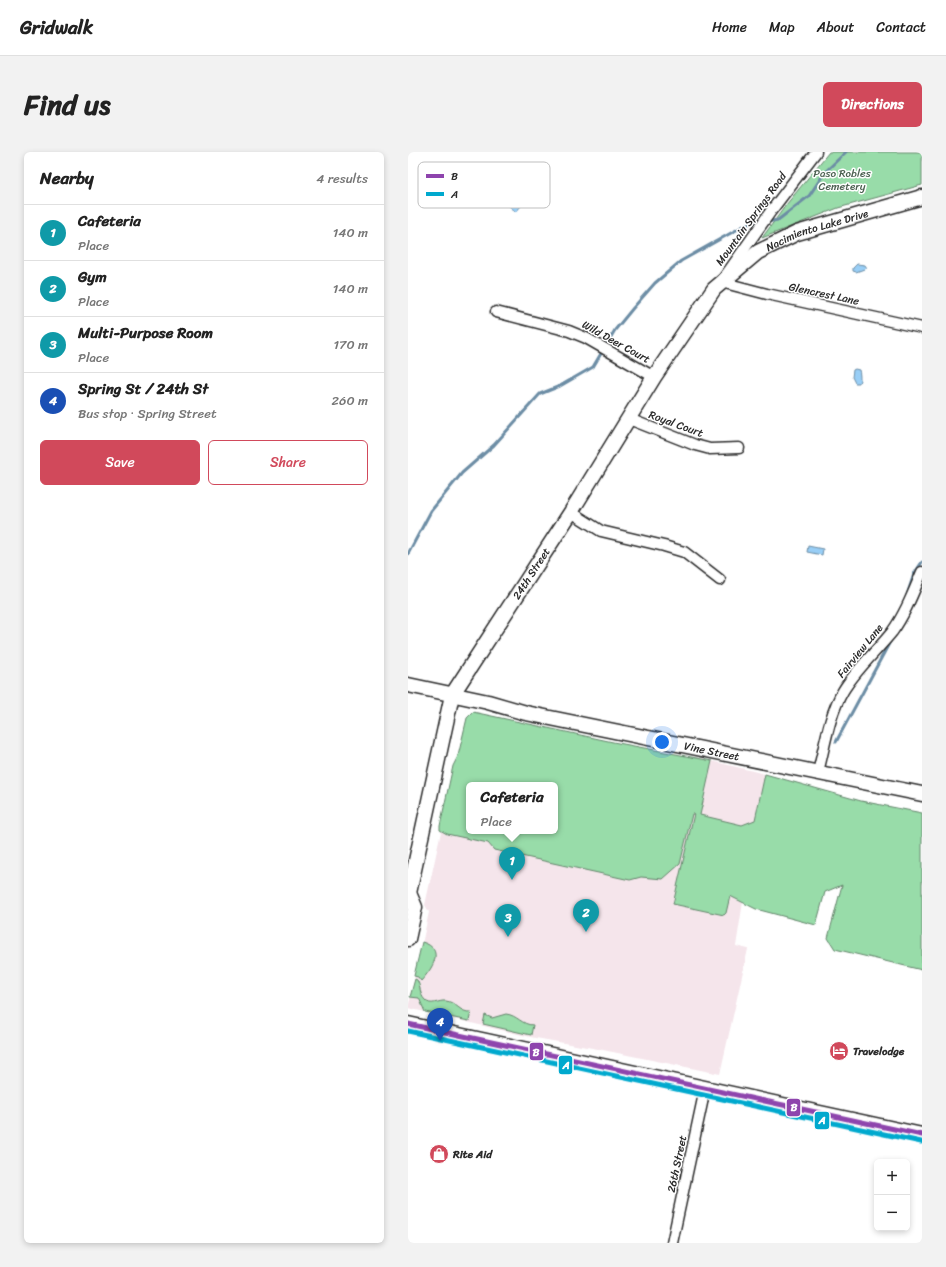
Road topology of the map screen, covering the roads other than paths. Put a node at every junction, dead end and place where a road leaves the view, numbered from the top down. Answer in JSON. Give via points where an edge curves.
{"nodes":[{"id":1,"x":816,"y":152,"type":"edge"},
{"id":2,"x":922,"y":197,"type":"edge"},
{"id":3,"x":721,"y":282,"type":"junction"},
{"id":4,"x":496,"y":312,"type":"dead end"},
{"id":5,"x":922,"y":328,"type":"edge"},
{"id":6,"x":654,"y":377,"type":"junction"},
{"id":7,"x":629,"y":419,"type":"junction"},
{"id":8,"x":739,"y":448,"type":"dead end"},
{"id":9,"x":571,"y":512,"type":"junction"},
{"id":10,"x":922,"y":572,"type":"edge"},
{"id":11,"x":720,"y":580,"type":"dead end"},
{"id":12,"x":408,"y":685,"type":"edge"},
{"id":13,"x":452,"y":695,"type":"junction"},
{"id":14,"x":818,"y":772,"type":"junction"},
{"id":15,"x":922,"y":794,"type":"edge"},
{"id":16,"x":413,"y":852,"type":"edge"},
{"id":17,"x":409,"y":894,"type":"edge"},
{"id":18,"x":408,"y":939,"type":"edge"},
{"id":19,"x":408,"y":1024,"type":"edge"},
{"id":20,"x":705,"y":1089,"type":"junction"},
{"id":21,"x":922,"y":1135,"type":"edge"},
{"id":22,"x":672,"y":1243,"type":"edge"}],
"edges":[{"from":1,"to":3,"type":"street","name":"Mountain Springs Road"},
{"from":2,"to":3,"type":"main road","name":"Nacimiento Lake Drive","via":[[796,233],[758,252]]},
{"from":3,"to":5,"type":"street","name":"Glencrest Lane"},
{"from":3,"to":6,"type":"main road","name":"24th Street"},
{"from":4,"to":6,"type":"street","name":"Wild Deer Court","via":[[569,331]]},
{"from":6,"to":7,"type":"main road","name":"24th Street"},
{"from":7,"to":8,"type":"street","name":"Royal Court","via":[[710,449]]},
{"from":7,"to":9,"type":"main road","name":"24th Street"},
{"from":9,"to":11,"type":"street","via":[[601,531],[684,552]]},
{"from":9,"to":13,"type":"main road","name":"24th Street"},
{"from":10,"to":14,"type":"street","name":"Fairview Lane","via":[[901,618],[843,691]]},
{"from":12,"to":13,"type":"main road","name":"Vine Street"},
{"from":13,"to":14,"type":"main road","name":"Vine Street","via":[[526,713]]},
{"from":13,"to":16,"type":"main road","name":"24th Street"},
{"from":14,"to":15,"type":"main road","name":"Vine Street"},
{"from":16,"to":17,"type":"main road","name":"24th Street"},
{"from":17,"to":18,"type":"main road","name":"24th Street","via":[[415,907]]},
{"from":19,"to":20,"type":"main road"},
{"from":20,"to":21,"type":"main road"},
{"from":20,"to":22,"type":"street","name":"26th Street"}]}
